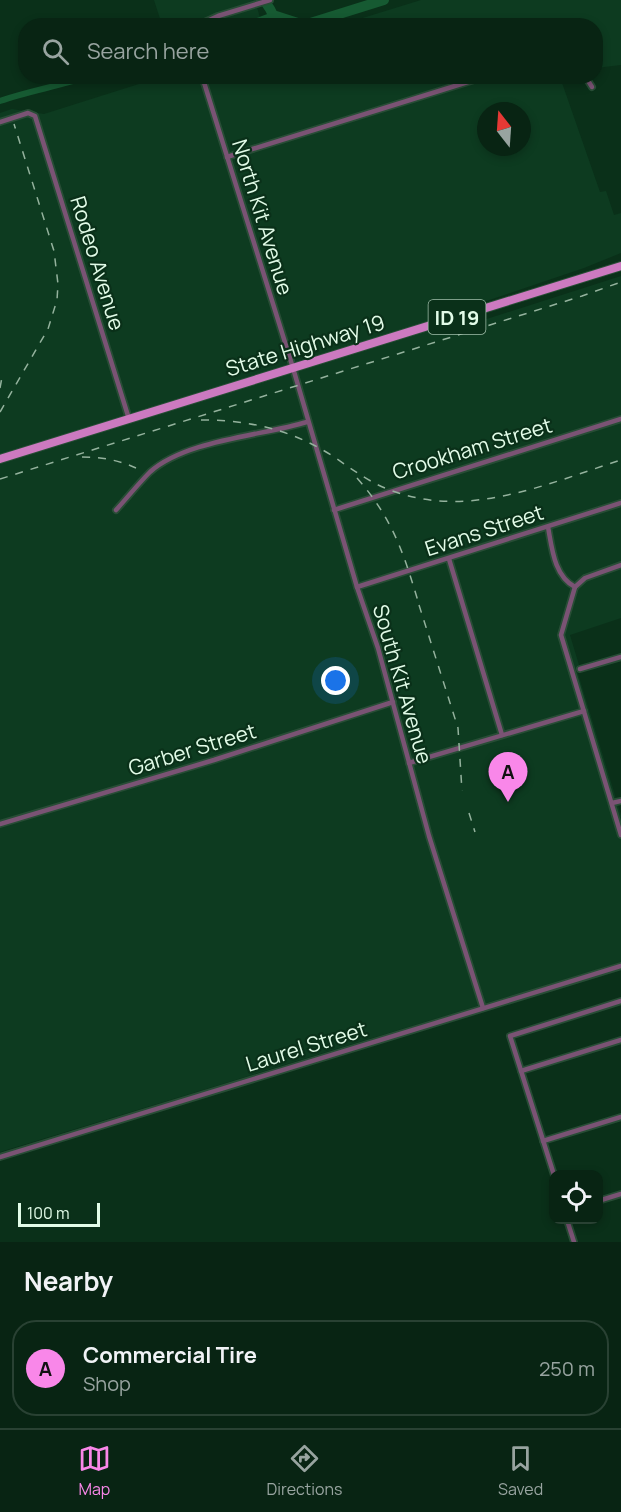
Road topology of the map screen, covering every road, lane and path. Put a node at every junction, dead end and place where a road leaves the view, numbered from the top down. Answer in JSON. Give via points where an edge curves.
{"nodes":[{"id":1,"x":270,"y":0,"type":"edge"},
{"id":2,"x":214,"y":18,"type":"edge"},
{"id":3,"x":204,"y":84,"type":"edge"},
{"id":4,"x":461,"y":84,"type":"edge"},
{"id":5,"x":590,"y":84,"type":"edge"},
{"id":6,"x":592,"y":87,"type":"dead end"},
{"id":7,"x":0,"y":122,"type":"edge"},
{"id":8,"x":227,"y":157,"type":"junction"},
{"id":9,"x":621,"y":266,"type":"edge"},
{"id":10,"x":293,"y":368,"type":"junction"},
{"id":11,"x":129,"y":419,"type":"junction"},
{"id":12,"x":621,"y":419,"type":"edge"},
{"id":13,"x":308,"y":422,"type":"junction"},
{"id":14,"x":0,"y":459,"type":"edge"},
{"id":15,"x":621,"y":503,"type":"edge"},
{"id":16,"x":116,"y":510,"type":"dead end"},
{"id":17,"x":334,"y":510,"type":"junction"},
{"id":18,"x":548,"y":527,"type":"junction"},
{"id":19,"x":449,"y":559,"type":"junction"},
{"id":20,"x":621,"y":565,"type":"edge"},
{"id":21,"x":357,"y":587,"type":"junction"},
{"id":22,"x":575,"y":587,"type":"junction"},
{"id":23,"x":621,"y":657,"type":"edge"},
{"id":24,"x":580,"y":669,"type":"dead end"},
{"id":25,"x":393,"y":702,"type":"junction"},
{"id":26,"x":584,"y":711,"type":"junction"},
{"id":27,"x":502,"y":735,"type":"junction"},
{"id":28,"x":409,"y":763,"type":"junction"},
{"id":29,"x":621,"y":801,"type":"edge"},
{"id":30,"x":612,"y":804,"type":"junction"},
{"id":31,"x":0,"y":824,"type":"edge"},
{"id":32,"x":621,"y":835,"type":"edge"},
{"id":33,"x":621,"y":966,"type":"edge"},
{"id":34,"x":621,"y":1001,"type":"edge"},
{"id":35,"x":483,"y":1008,"type":"junction"},
{"id":36,"x":621,"y":1040,"type":"edge"},
{"id":37,"x":521,"y":1071,"type":"junction"},
{"id":38,"x":621,"y":1117,"type":"edge"},
{"id":39,"x":543,"y":1141,"type":"junction"},
{"id":40,"x":0,"y":1157,"type":"edge"},
{"id":41,"x":552,"y":1170,"type":"edge"},
{"id":42,"x":621,"y":1194,"type":"edge"},
{"id":43,"x":603,"y":1199,"type":"edge"},
{"id":44,"x":568,"y":1224,"type":"edge"},
{"id":45,"x":574,"y":1242,"type":"edge"}],
"edges":[{"from":1,"to":2,"type":"street"},
{"from":3,"to":8,"type":"street","name":"North Kit Avenue"},
{"from":4,"to":8,"type":"street"},
{"from":5,"to":6,"type":"street"},
{"from":7,"to":11,"type":"street","name":"Rodeo Avenue","via":[[28,113],[35,116]]},
{"from":8,"to":10,"type":"street","name":"North Kit Avenue"},
{"from":9,"to":10,"type":"main road","name":"State Highway 19","number":"ID 19"},
{"from":10,"to":11,"type":"main road","name":"State Highway 19","number":"ID 19"},
{"from":10,"to":13,"type":"street","name":"South Kit Avenue"},
{"from":11,"to":14,"type":"main road","name":"State Highway 19","number":"ID 19"},
{"from":12,"to":17,"type":"street","name":"Crookham Street"},
{"from":13,"to":16,"type":"street","via":[[205,445],[167,460]]},
{"from":13,"to":17,"type":"street","name":"South Kit Avenue"},
{"from":15,"to":18,"type":"street","name":"Evans Street"},
{"from":17,"to":21,"type":"street","name":"South Kit Avenue"},
{"from":18,"to":19,"type":"street","name":"Evans Street"},
{"from":18,"to":22,"type":"street","via":[[556,565],[566,582]]},
{"from":19,"to":21,"type":"street","name":"Evans Street"},
{"from":19,"to":27,"type":"street"},
{"from":20,"to":22,"type":"street","via":[[585,578]]},
{"from":21,"to":25,"type":"street","name":"South Kit Avenue"},
{"from":22,"to":26,"type":"street","via":[[561,635]]},
{"from":23,"to":24,"type":"street"},
{"from":25,"to":28,"type":"street","name":"South Kit Avenue"},
{"from":25,"to":31,"type":"street","name":"Garber Street"},
{"from":26,"to":27,"type":"street"},
{"from":26,"to":30,"type":"street"},
{"from":27,"to":28,"type":"street"},
{"from":28,"to":35,"type":"street","name":"South Kit Avenue"},
{"from":29,"to":30,"type":"street"},
{"from":30,"to":32,"type":"street"},
{"from":33,"to":35,"type":"street","name":"Laurel Street"},
{"from":34,"to":37,"type":"street","via":[[510,1036]]},
{"from":35,"to":40,"type":"street","name":"Laurel Street"},
{"from":36,"to":37,"type":"street"},
{"from":37,"to":39,"type":"street"},
{"from":38,"to":39,"type":"street"},
{"from":39,"to":41,"type":"street"},
{"from":42,"to":43,"type":"street"},
{"from":44,"to":45,"type":"street"}]}
